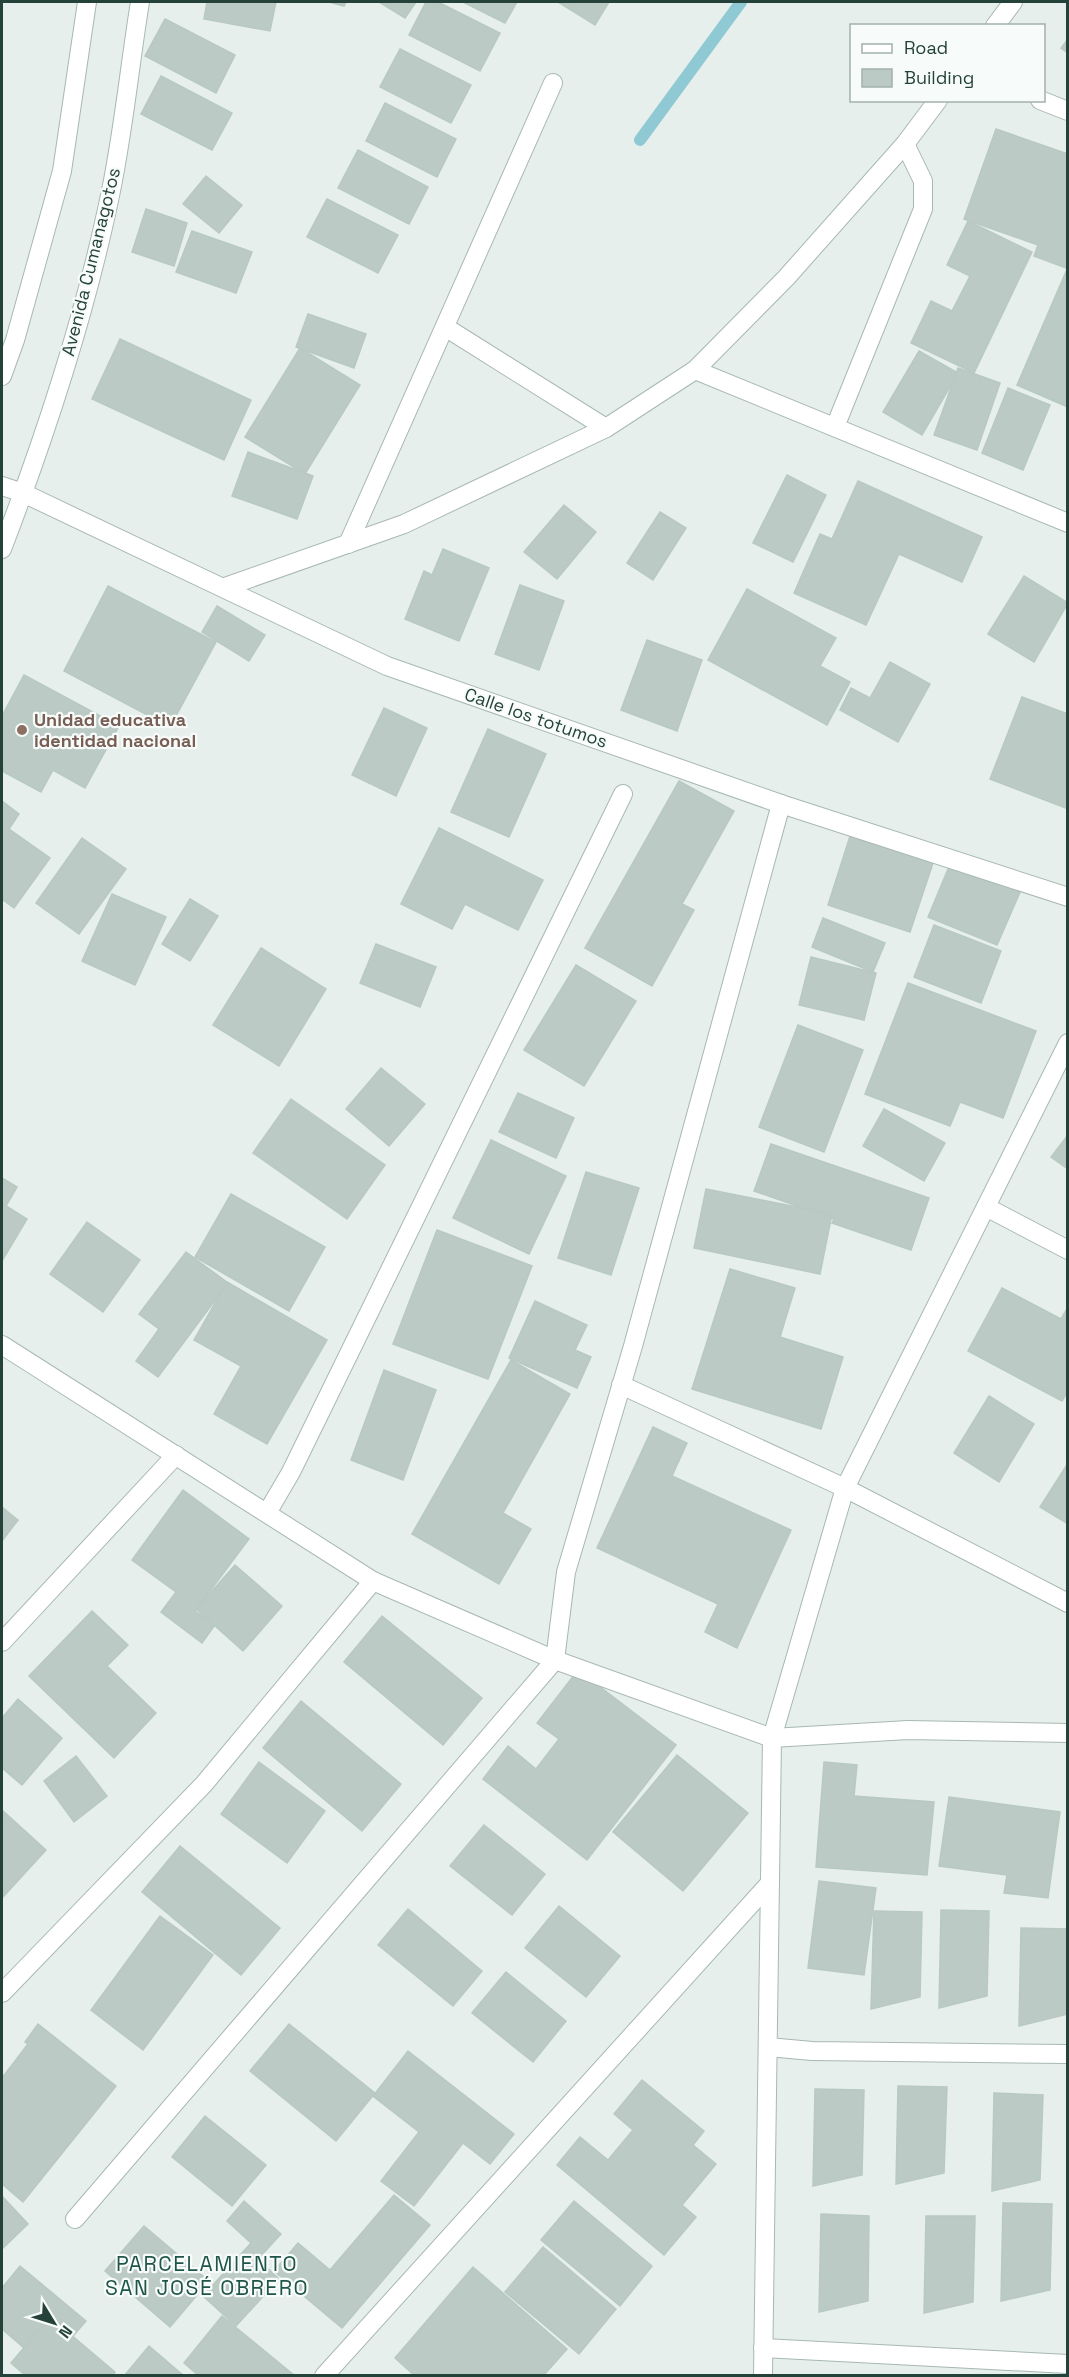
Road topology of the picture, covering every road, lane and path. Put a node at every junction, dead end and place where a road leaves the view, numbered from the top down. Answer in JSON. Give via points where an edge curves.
{"nodes":[{"id":1,"x":87,"y":2,"type":"edge"},
{"id":2,"x":140,"y":2,"type":"edge"},
{"id":3,"x":1013,"y":2,"type":"edge"},
{"id":4,"x":996,"y":24,"type":"edge"},
{"id":5,"x":553,"y":83,"type":"dead end"},
{"id":6,"x":936,"y":102,"type":"edge"},
{"id":7,"x":1045,"y":102,"type":"edge"},
{"id":8,"x":1068,"y":111,"type":"edge"},
{"id":9,"x":905,"y":144,"type":"junction"},
{"id":10,"x":445,"y":327,"type":"junction"},
{"id":11,"x":695,"y":370,"type":"junction"},
{"id":12,"x":2,"y":376,"type":"edge"},
{"id":13,"x":835,"y":427,"type":"junction"},
{"id":14,"x":606,"y":428,"type":"junction"},
{"id":15,"x":2,"y":486,"type":"edge"},
{"id":16,"x":23,"y":493,"type":"junction"},
{"id":17,"x":1068,"y":523,"type":"edge"},
{"id":18,"x":348,"y":544,"type":"junction"},
{"id":19,"x":2,"y":549,"type":"edge"},
{"id":20,"x":225,"y":587,"type":"junction"},
{"id":21,"x":623,"y":794,"type":"dead end"},
{"id":22,"x":781,"y":804,"type":"junction"},
{"id":23,"x":1068,"y":897,"type":"edge"},
{"id":24,"x":1068,"y":1043,"type":"edge"},
{"id":25,"x":986,"y":1207,"type":"junction"},
{"id":26,"x":1068,"y":1250,"type":"edge"},
{"id":27,"x":2,"y":1345,"type":"edge"},
{"id":28,"x":621,"y":1385,"type":"junction"},
{"id":29,"x":176,"y":1455,"type":"junction"},
{"id":30,"x":845,"y":1488,"type":"junction"},
{"id":31,"x":267,"y":1513,"type":"junction"},
{"id":32,"x":373,"y":1581,"type":"junction"},
{"id":33,"x":1068,"y":1603,"type":"edge"},
{"id":34,"x":2,"y":1642,"type":"edge"},
{"id":35,"x":555,"y":1660,"type":"junction"},
{"id":36,"x":1068,"y":1733,"type":"edge"},
{"id":37,"x":772,"y":1738,"type":"junction"},
{"id":38,"x":770,"y":1883,"type":"junction"},
{"id":39,"x":2,"y":1993,"type":"edge"},
{"id":40,"x":768,"y":2047,"type":"junction"},
{"id":41,"x":1068,"y":2054,"type":"edge"},
{"id":42,"x":75,"y":2220,"type":"dead end"},
{"id":43,"x":764,"y":2348,"type":"junction"},
{"id":44,"x":1068,"y":2364,"type":"edge"},
{"id":45,"x":324,"y":2376,"type":"edge"},
{"id":46,"x":764,"y":2376,"type":"edge"}],
"edges":[{"from":1,"to":12,"type":"street","via":[[62,171]]},
{"from":2,"to":16,"type":"street","name":"Avenida Cumanagotos","via":[[109,203],[79,324]]},
{"from":3,"to":4,"type":"street"},
{"from":5,"to":10,"type":"street"},
{"from":6,"to":9,"type":"street"},
{"from":7,"to":8,"type":"street"},
{"from":9,"to":11,"type":"street","via":[[786,278]]},
{"from":9,"to":13,"type":"street","via":[[923,181],[923,209]]},
{"from":10,"to":14,"type":"street"},
{"from":10,"to":18,"type":"street"},
{"from":11,"to":13,"type":"street"},
{"from":11,"to":14,"type":"street"},
{"from":13,"to":17,"type":"street"},
{"from":14,"to":18,"type":"street","via":[[404,524]]},
{"from":15,"to":16,"type":"street","name":"Calle los totumos"},
{"from":16,"to":19,"type":"street","name":"Avenida Cumanagotos"},
{"from":16,"to":20,"type":"street","name":"Calle los totumos"},
{"from":18,"to":20,"type":"street"},
{"from":20,"to":22,"type":"street","name":"Calle los totumos","via":[[387,666]]},
{"from":21,"to":31,"type":"street","via":[[291,1472]]},
{"from":22,"to":23,"type":"street","name":"Calle los totumos"},
{"from":22,"to":28,"type":"street"},
{"from":24,"to":25,"type":"street"},
{"from":25,"to":26,"type":"street"},
{"from":25,"to":30,"type":"street"},
{"from":27,"to":29,"type":"street"},
{"from":28,"to":30,"type":"street"},
{"from":28,"to":35,"type":"street","via":[[566,1572]]},
{"from":29,"to":31,"type":"street"},
{"from":29,"to":34,"type":"street"},
{"from":30,"to":33,"type":"street"},
{"from":30,"to":37,"type":"street"},
{"from":31,"to":32,"type":"street"},
{"from":32,"to":35,"type":"street"},
{"from":32,"to":39,"type":"street","via":[[204,1784]]},
{"from":35,"to":37,"type":"street"},
{"from":35,"to":42,"type":"street"},
{"from":36,"to":37,"type":"street","via":[[908,1730]]},
{"from":37,"to":38,"type":"street"},
{"from":38,"to":40,"type":"street"},
{"from":38,"to":45,"type":"street"},
{"from":40,"to":41,"type":"street"},
{"from":40,"to":43,"type":"street"},
{"from":43,"to":44,"type":"street"},
{"from":43,"to":46,"type":"street"}]}
